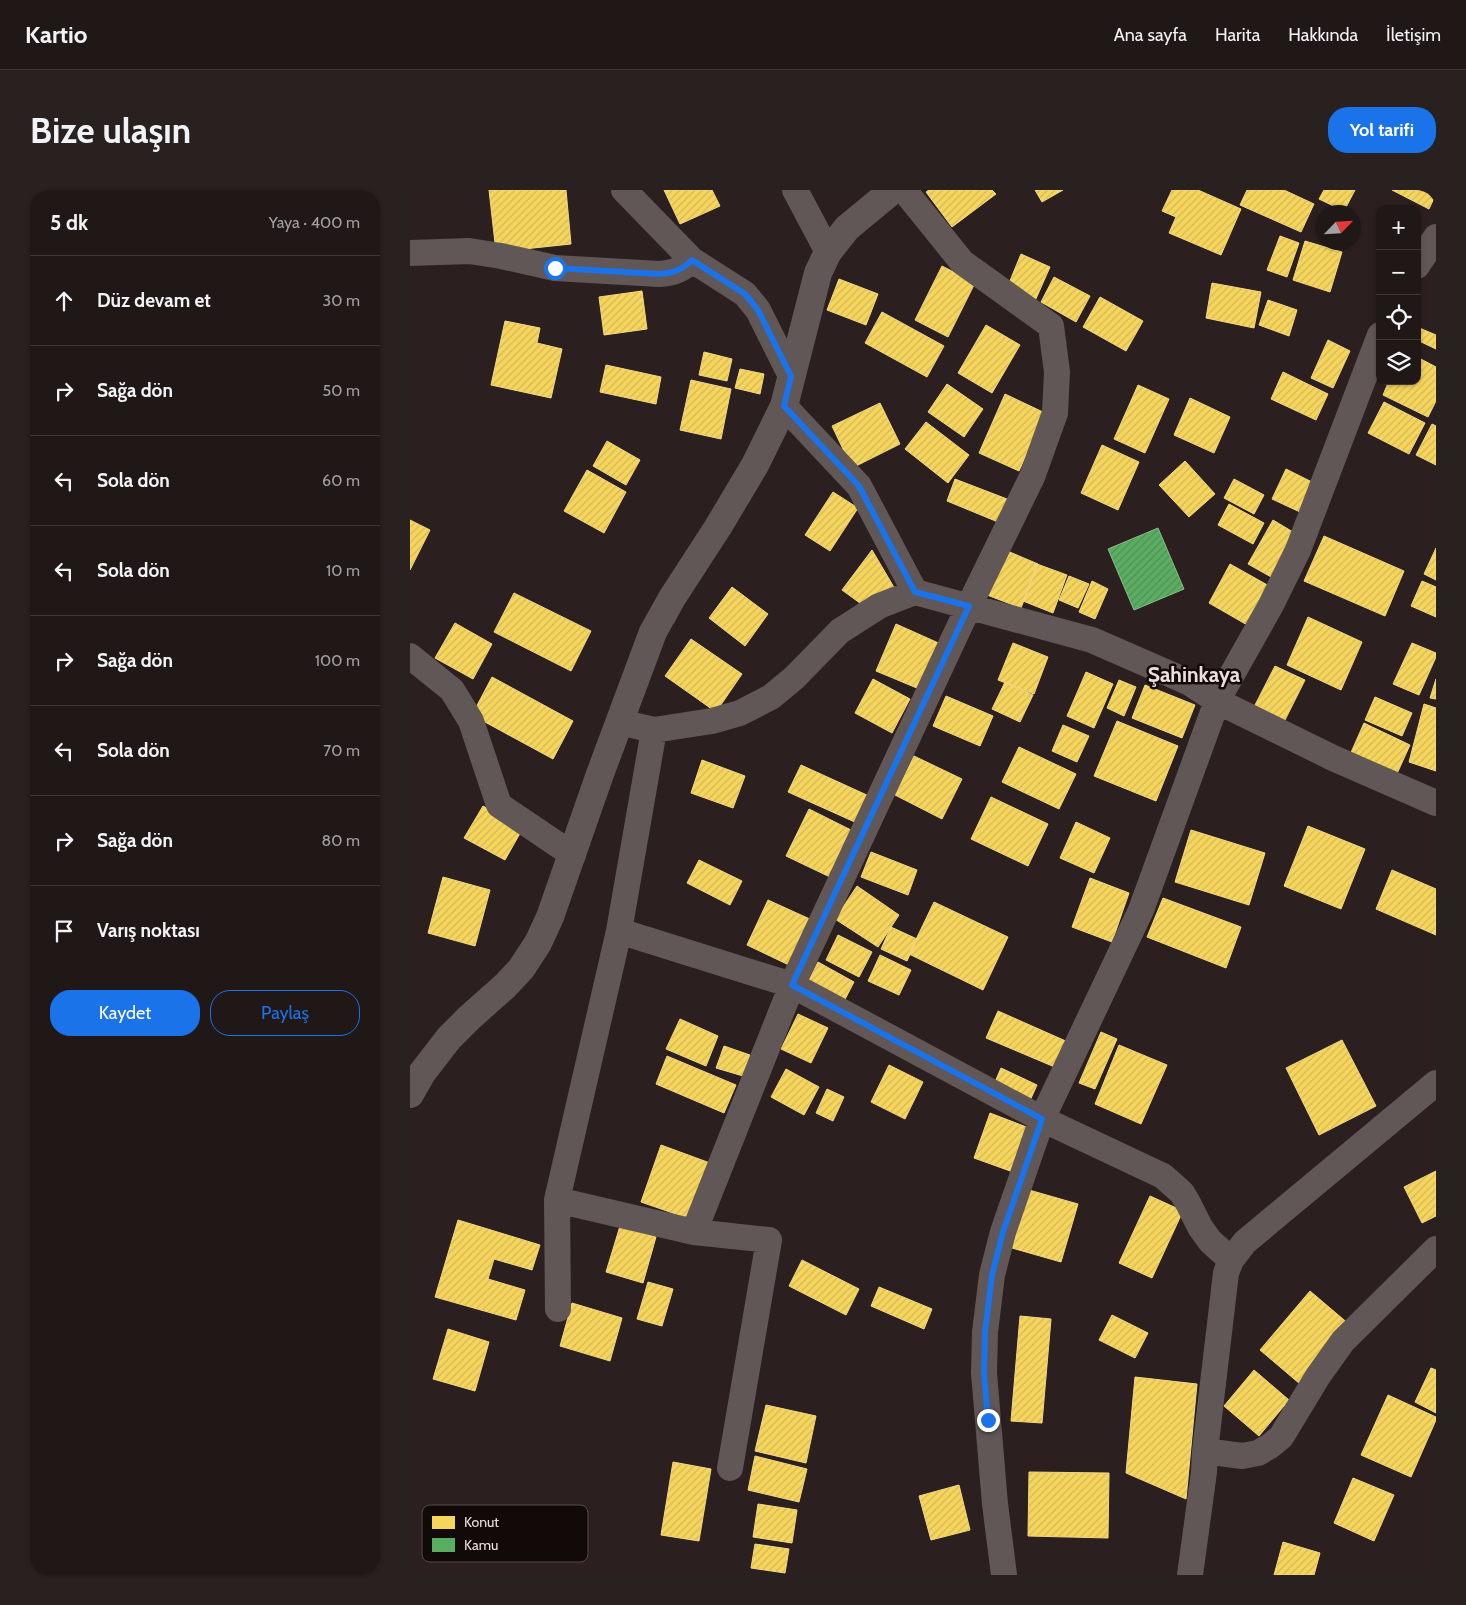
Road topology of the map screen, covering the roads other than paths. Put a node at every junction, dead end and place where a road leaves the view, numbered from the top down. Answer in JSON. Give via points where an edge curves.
{"nodes":[{"id":1,"x":796,"y":190,"type":"edge"},
{"id":2,"x":893,"y":190,"type":"edge"},
{"id":3,"x":904,"y":190,"type":"edge"},
{"id":4,"x":627,"y":192,"type":"edge"},
{"id":5,"x":1436,"y":237,"type":"edge"},
{"id":6,"x":828,"y":252,"type":"junction"},
{"id":7,"x":410,"y":253,"type":"edge"},
{"id":8,"x":692,"y":260,"type":"junction"},
{"id":9,"x":1421,"y":260,"type":"edge"},
{"id":10,"x":1378,"y":340,"type":"edge"},
{"id":11,"x":791,"y":376,"type":"junction"},
{"id":12,"x":784,"y":406,"type":"junction"},
{"id":13,"x":915,"y":592,"type":"junction"},
{"id":14,"x":969,"y":606,"type":"junction"},
{"id":15,"x":410,"y":656,"type":"edge"},
{"id":16,"x":1216,"y":700,"type":"junction"},
{"id":17,"x":619,"y":722,"type":"junction"},
{"id":18,"x":654,"y":730,"type":"junction"},
{"id":19,"x":1436,"y":803,"type":"edge"},
{"id":20,"x":573,"y":854,"type":"junction"},
{"id":21,"x":619,"y":931,"type":"junction"},
{"id":22,"x":792,"y":985,"type":"junction"},
{"id":23,"x":1436,"y":1083,"type":"edge"},
{"id":24,"x":410,"y":1094,"type":"edge"},
{"id":25,"x":1042,"y":1119,"type":"junction"},
{"id":26,"x":556,"y":1200,"type":"junction"},
{"id":27,"x":694,"y":1232,"type":"junction"},
{"id":28,"x":1436,"y":1249,"type":"edge"},
{"id":29,"x":1232,"y":1260,"type":"junction"},
{"id":30,"x":558,"y":1310,"type":"dead end"},
{"id":31,"x":1205,"y":1451,"type":"junction"},
{"id":32,"x":730,"y":1468,"type":"dead end"},
{"id":33,"x":1004,"y":1575,"type":"edge"},
{"id":34,"x":1190,"y":1575,"type":"edge"}],
"edges":[{"from":1,"to":6,"type":"street"},
{"from":2,"to":6,"type":"street","via":[[847,228]]},
{"from":3,"to":14,"type":"street","via":[[962,262],[1051,326],[1057,372],[1055,413],[1032,477]]},
{"from":4,"to":8,"type":"street"},
{"from":5,"to":9,"type":"street"},
{"from":6,"to":11,"type":"street","via":[[818,273]]},
{"from":7,"to":8,"type":"street","via":[[469,251],[555,268],[659,274],[673,273]]},
{"from":8,"to":11,"type":"street","via":[[745,294],[758,310]]},
{"from":10,"to":16,"type":"street","via":[[1298,550],[1271,605]]},
{"from":11,"to":12,"type":"street"},
{"from":12,"to":13,"type":"street","via":[[859,486]]},
{"from":12,"to":17,"type":"street","via":[[755,465],[653,632]]},
{"from":13,"to":14,"type":"street"},
{"from":13,"to":18,"type":"street","via":[[878,606],[840,631],[794,678],[770,697],[740,713]]},
{"from":14,"to":16,"type":"street","via":[[1092,640],[1188,682]]},
{"from":14,"to":22,"type":"street"},
{"from":15,"to":20,"type":"street","via":[[452,690],[471,721],[499,805]]},
{"from":16,"to":19,"type":"street","via":[[1333,758]]},
{"from":16,"to":25,"type":"street","via":[[1141,910]]},
{"from":17,"to":18,"type":"street"},
{"from":17,"to":20,"type":"street"},
{"from":18,"to":21,"type":"street"},
{"from":20,"to":24,"type":"street","via":[[538,944],[505,986],[449,1038]]},
{"from":21,"to":22,"type":"street"},
{"from":21,"to":26,"type":"street"},
{"from":22,"to":25,"type":"street"},
{"from":22,"to":27,"type":"street"},
{"from":23,"to":29,"type":"street","via":[[1245,1242]]},
{"from":25,"to":29,"type":"street","via":[[1163,1176],[1182,1193],[1210,1241]]},
{"from":25,"to":33,"type":"street","via":[[1003,1232],[992,1275],[985,1332],[984,1373]]},
{"from":26,"to":27,"type":"street"},
{"from":26,"to":30,"type":"street"},
{"from":27,"to":32,"type":"street","via":[[769,1240]]},
{"from":28,"to":31,"type":"street","via":[[1343,1342],[1281,1437],[1258,1453],[1242,1456]]},
{"from":29,"to":31,"type":"street","via":[[1226,1273]]},
{"from":31,"to":34,"type":"street"}]}
